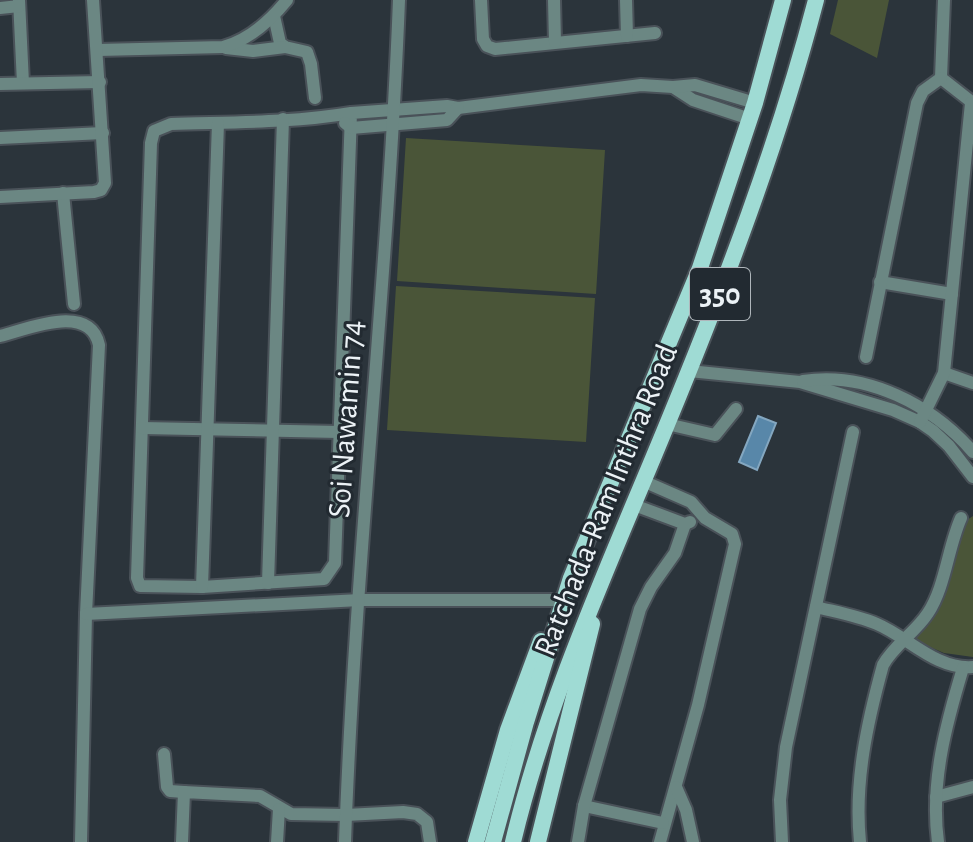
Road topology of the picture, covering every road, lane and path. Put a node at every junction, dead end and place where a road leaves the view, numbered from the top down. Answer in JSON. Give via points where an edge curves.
{"nodes":[{"id":1,"x":93,"y":0,"type":"edge"},
{"id":2,"x":287,"y":0,"type":"edge"},
{"id":3,"x":399,"y":0,"type":"edge"},
{"id":4,"x":481,"y":0,"type":"edge"},
{"id":5,"x":554,"y":0,"type":"edge"},
{"id":6,"x":626,"y":0,"type":"edge"},
{"id":7,"x":783,"y":0,"type":"edge"},
{"id":8,"x":816,"y":0,"type":"edge"},
{"id":9,"x":944,"y":0,"type":"edge"},
{"id":10,"x":19,"y":3,"type":"edge"},
{"id":11,"x":0,"y":8,"type":"edge"},
{"id":12,"x":274,"y":16,"type":"junction"},
{"id":13,"x":655,"y":33,"type":"dead end"},
{"id":14,"x":627,"y":36,"type":"junction"},
{"id":15,"x":555,"y":42,"type":"junction"},
{"id":16,"x":223,"y":47,"type":"junction"},
{"id":17,"x":285,"y":47,"type":"junction"},
{"id":18,"x":98,"y":50,"type":"junction"},
{"id":19,"x":941,"y":78,"type":"junction"},
{"id":20,"x":100,"y":82,"type":"junction"},
{"id":21,"x":23,"y":83,"type":"junction"},
{"id":22,"x":0,"y":84,"type":"edge"},
{"id":23,"x":315,"y":98,"type":"dead end"},
{"id":24,"x":972,"y":103,"type":"edge"},
{"id":25,"x":458,"y":108,"type":"junction"},
{"id":26,"x":394,"y":110,"type":"junction"},
{"id":27,"x":753,"y":111,"type":"junction"},
{"id":28,"x":351,"y":113,"type":"junction"},
{"id":29,"x":337,"y":116,"type":"junction"},
{"id":30,"x":283,"y":119,"type":"junction"},
{"id":31,"x":218,"y":123,"type":"junction"},
{"id":32,"x":394,"y":125,"type":"junction"},
{"id":33,"x":351,"y":128,"type":"junction"},
{"id":34,"x":103,"y":133,"type":"junction"},
{"id":35,"x":0,"y":138,"type":"edge"},
{"id":36,"x":63,"y":193,"type":"junction"},
{"id":37,"x":0,"y":197,"type":"edge"},
{"id":38,"x":880,"y":282,"type":"junction"},
{"id":39,"x":952,"y":294,"type":"junction"},
{"id":40,"x":74,"y":304,"type":"dead end"},
{"id":41,"x":0,"y":336,"type":"edge"},
{"id":42,"x":866,"y":357,"type":"dead end"},
{"id":43,"x":689,"y":371,"type":"junction"},
{"id":44,"x":944,"y":373,"type":"junction"},
{"id":45,"x":973,"y":383,"type":"edge"},
{"id":46,"x":736,"y":409,"type":"dead end"},
{"id":47,"x":923,"y":416,"type":"junction"},
{"id":48,"x":667,"y":424,"type":"junction"},
{"id":49,"x":142,"y":428,"type":"junction"},
{"id":50,"x":207,"y":430,"type":"junction"},
{"id":51,"x":273,"y":430,"type":"junction"},
{"id":52,"x":339,"y":432,"type":"junction"},
{"id":53,"x":853,"y":432,"type":"dead end"},
{"id":54,"x":973,"y":452,"type":"edge"},
{"id":55,"x":973,"y":477,"type":"edge"},
{"id":56,"x":643,"y":481,"type":"junction"},
{"id":57,"x":634,"y":505,"type":"junction"},
{"id":58,"x":705,"y":518,"type":"junction"},
{"id":59,"x":961,"y":518,"type":"dead end"},
{"id":60,"x":685,"y":524,"type":"junction"},
{"id":61,"x":571,"y":578,"type":"junction"},
{"id":62,"x":603,"y":579,"type":"junction"},
{"id":63,"x":268,"y":583,"type":"junction"},
{"id":64,"x":202,"y":587,"type":"junction"},
{"id":65,"x":360,"y":600,"type":"junction"},
{"id":66,"x":560,"y":600,"type":"junction"},
{"id":67,"x":816,"y":607,"type":"junction"},
{"id":68,"x":86,"y":614,"type":"junction"},
{"id":69,"x":904,"y":639,"type":"junction"},
{"id":70,"x":968,"y":668,"type":"edge"},
{"id":71,"x":164,"y":754,"type":"dead end"},
{"id":72,"x":676,"y":787,"type":"junction"},
{"id":73,"x":973,"y":787,"type":"edge"},
{"id":74,"x":184,"y":792,"type":"junction"},
{"id":75,"x":936,"y":797,"type":"junction"},
{"id":76,"x":584,"y":806,"type":"junction"},
{"id":77,"x":279,"y":809,"type":"junction"},
{"id":78,"x":346,"y":815,"type":"junction"},
{"id":79,"x":663,"y":823,"type":"junction"},
{"id":80,"x":81,"y":842,"type":"edge"},
{"id":81,"x":182,"y":842,"type":"edge"},
{"id":82,"x":277,"y":842,"type":"edge"},
{"id":83,"x":345,"y":842,"type":"edge"},
{"id":84,"x":430,"y":842,"type":"edge"},
{"id":85,"x":476,"y":842,"type":"edge"},
{"id":86,"x":493,"y":842,"type":"edge"},
{"id":87,"x":513,"y":842,"type":"edge"},
{"id":88,"x":538,"y":842,"type":"edge"},
{"id":89,"x":578,"y":842,"type":"edge"},
{"id":90,"x":660,"y":842,"type":"edge"},
{"id":91,"x":693,"y":842,"type":"edge"},
{"id":92,"x":782,"y":842,"type":"edge"},
{"id":93,"x":860,"y":842,"type":"edge"},
{"id":94,"x":938,"y":842,"type":"edge"}],
"edges":[{"from":1,"to":18,"type":"street"},
{"from":2,"to":12,"type":"street"},
{"from":3,"to":26,"type":"street","name":"Soi Nawamin 74"},
{"from":4,"to":15,"type":"street","via":[[487,46]]},
{"from":5,"to":15,"type":"street"},
{"from":6,"to":14,"type":"street"},
{"from":7,"to":27,"type":"main road","name":"Ratchada-Ram Inthra Road","number":"350"},
{"from":8,"to":43,"type":"main road","name":"Ratchada-Ram Inthra Road","number":"350","via":[[763,180]]},
{"from":9,"to":19,"type":"street"},
{"from":10,"to":11,"type":"street"},
{"from":10,"to":21,"type":"street"},
{"from":12,"to":16,"type":"street","via":[[243,40]]},
{"from":12,"to":17,"type":"street"},
{"from":13,"to":14,"type":"street"},
{"from":14,"to":15,"type":"street"},
{"from":16,"to":17,"type":"street"},
{"from":16,"to":18,"type":"street"},
{"from":17,"to":23,"type":"street","via":[[307,52]]},
{"from":18,"to":20,"type":"street"},
{"from":19,"to":24,"type":"street"},
{"from":19,"to":38,"type":"street","via":[[917,103]]},
{"from":20,"to":21,"type":"street"},
{"from":20,"to":34,"type":"street"},
{"from":21,"to":22,"type":"street"},
{"from":24,"to":39,"type":"street"},
{"from":25,"to":26,"type":"street"},
{"from":25,"to":27,"type":"street","via":[[641,85],[673,87],[693,100]]},
{"from":25,"to":32,"type":"street","via":[[447,120]]},
{"from":26,"to":28,"type":"street"},
{"from":26,"to":32,"type":"street","name":"Soi Nawamin 74"},
{"from":27,"to":61,"type":"main road","name":"Ratchada-Ram Inthra Road","number":"350","via":[[700,268]]},
{"from":28,"to":29,"type":"street"},
{"from":28,"to":33,"type":"street"},
{"from":29,"to":30,"type":"street"},
{"from":29,"to":33,"type":"street"},
{"from":30,"to":31,"type":"street"},
{"from":30,"to":51,"type":"street"},
{"from":31,"to":49,"type":"street","via":[[171,124],[154,131],[151,143]]},
{"from":31,"to":50,"type":"street"},
{"from":32,"to":33,"type":"street"},
{"from":32,"to":65,"type":"street","name":"Soi Nawamin 74"},
{"from":33,"to":52,"type":"street"},
{"from":34,"to":35,"type":"street"},
{"from":34,"to":36,"type":"street","via":[[101,190]]},
{"from":36,"to":37,"type":"street"},
{"from":36,"to":40,"type":"street"},
{"from":38,"to":39,"type":"street"},
{"from":38,"to":42,"type":"street"},
{"from":39,"to":44,"type":"street"},
{"from":41,"to":68,"type":"street","via":[[60,321],[81,323],[97,335]]},
{"from":43,"to":47,"type":"street","via":[[867,386],[892,393]]},
{"from":43,"to":48,"type":"main road","name":"Ratchada-Ram Inthra Road","number":"350"},
{"from":44,"to":45,"type":"street"},
{"from":44,"to":47,"type":"street"},
{"from":46,"to":48,"type":"street","via":[[715,435]]},
{"from":47,"to":54,"type":"street","via":[[958,435]]},
{"from":47,"to":55,"type":"street"},
{"from":48,"to":56,"type":"main road","name":"Ratchada-Ram Inthra Road","number":"350"},
{"from":49,"to":50,"type":"street"},
{"from":49,"to":64,"type":"street","via":[[140,586]]},
{"from":50,"to":51,"type":"street"},
{"from":50,"to":64,"type":"street"},
{"from":51,"to":52,"type":"street"},
{"from":51,"to":63,"type":"street"},
{"from":52,"to":63,"type":"street","via":[[335,563],[324,579]]},
{"from":53,"to":67,"type":"street"},
{"from":56,"to":57,"type":"main road","name":"Ratchada-Ram Inthra Road","number":"350"},
{"from":56,"to":58,"type":"street","via":[[691,502]]},
{"from":57,"to":60,"type":"street"},
{"from":57,"to":62,"type":"main road","name":"Ratchada-Ram Inthra Road","number":"350"},
{"from":58,"to":60,"type":"street"},
{"from":58,"to":72,"type":"street","via":[[732,534],[735,544]]},
{"from":59,"to":69,"type":"street","via":[[935,599]]},
{"from":60,"to":76,"type":"street","via":[[675,553],[640,609]]},
{"from":61,"to":66,"type":"main road"},
{"from":61,"to":86,"type":"main road","name":"Ratchada-Ram Inthra Road","number":"350"},
{"from":62,"to":87,"type":"main road","name":"Ratchada-Ram Inthra Road","number":"350","via":[[553,703]]},
{"from":62,"to":88,"type":"main road"},
{"from":63,"to":64,"type":"street"},
{"from":65,"to":66,"type":"street"},
{"from":65,"to":68,"type":"street"},
{"from":65,"to":78,"type":"street","name":"Soi Nawamin 74"},
{"from":66,"to":85,"type":"main road","via":[[508,730]]},
{"from":67,"to":69,"type":"street","via":[[874,622]]},
{"from":67,"to":92,"type":"street","via":[[786,747]]},
{"from":68,"to":80,"type":"street"},
{"from":69,"to":70,"type":"street","via":[[927,654]]},
{"from":69,"to":93,"type":"street","via":[[883,665],[871,712],[858,789]]},
{"from":70,"to":75,"type":"street","via":[[938,770]]},
{"from":71,"to":74,"type":"street","via":[[167,787]]},
{"from":72,"to":79,"type":"street"},
{"from":72,"to":91,"type":"street"},
{"from":73,"to":75,"type":"street"},
{"from":74,"to":77,"type":"street","via":[[260,796]]},
{"from":74,"to":81,"type":"street"},
{"from":75,"to":94,"type":"street"},
{"from":76,"to":79,"type":"street"},
{"from":76,"to":89,"type":"street"},
{"from":77,"to":78,"type":"street"},
{"from":77,"to":82,"type":"street"},
{"from":78,"to":83,"type":"street","name":"Soi Nawamin 74"},
{"from":78,"to":84,"type":"street","via":[[417,814],[427,822]]},
{"from":79,"to":90,"type":"street"}]}
